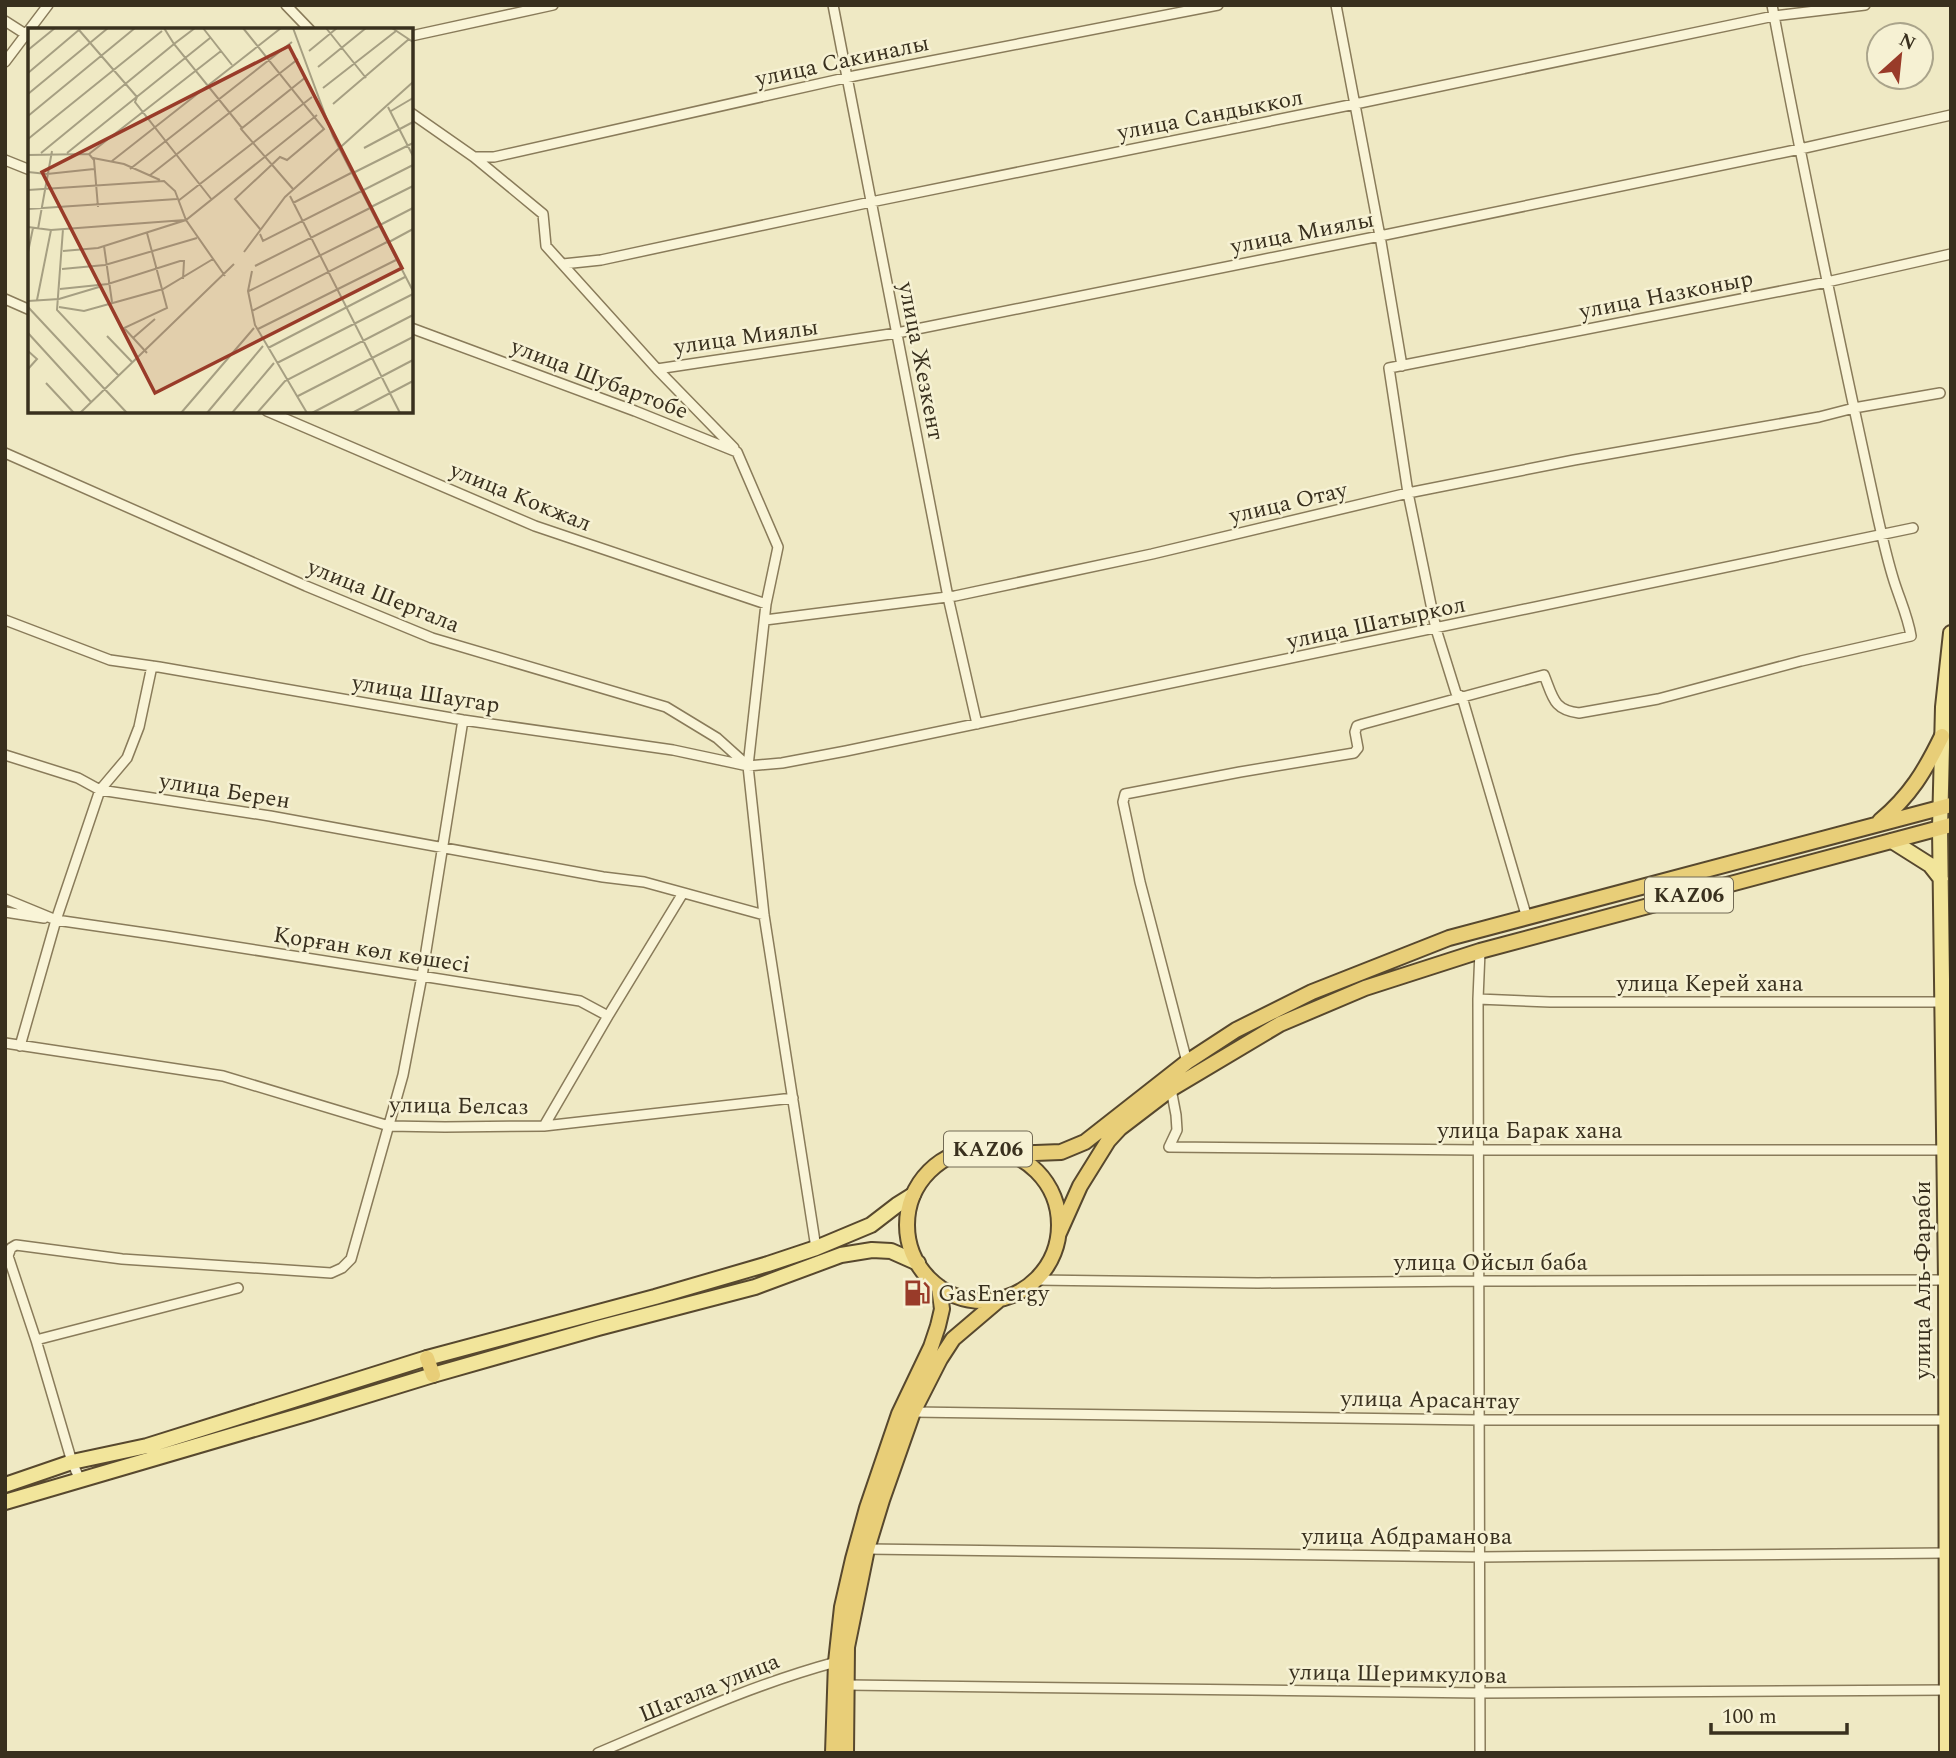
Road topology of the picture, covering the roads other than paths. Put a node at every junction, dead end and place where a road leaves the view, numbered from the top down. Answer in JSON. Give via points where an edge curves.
{"nodes":[{"id":1,"x":48,"y":5,"type":"edge"},
{"id":2,"x":286,"y":5,"type":"edge"},
{"id":3,"x":553,"y":5,"type":"edge"},
{"id":4,"x":833,"y":5,"type":"edge"},
{"id":5,"x":1219,"y":5,"type":"edge"},
{"id":6,"x":1336,"y":5,"type":"edge"},
{"id":7,"x":1772,"y":5,"type":"edge"},
{"id":8,"x":1865,"y":5,"type":"edge"},
{"id":9,"x":1774,"y":16,"type":"junction"},
{"id":10,"x":5,"y":21,"type":"edge"},
{"id":11,"x":32,"y":28,"type":"edge"},
{"id":12,"x":308,"y":28,"type":"edge"},
{"id":13,"x":27,"y":36,"type":"edge"},
{"id":14,"x":413,"y":36,"type":"edge"},
{"id":15,"x":5,"y":62,"type":"edge"},
{"id":16,"x":847,"y":77,"type":"junction"},
{"id":17,"x":1355,"y":104,"type":"junction"},
{"id":18,"x":413,"y":114,"type":"edge"},
{"id":19,"x":1951,"y":115,"type":"edge"},
{"id":20,"x":1800,"y":149,"type":"junction"},
{"id":21,"x":474,"y":157,"type":"junction"},
{"id":22,"x":5,"y":160,"type":"edge"},
{"id":23,"x":28,"y":169,"type":"edge"},
{"id":24,"x":871,"y":202,"type":"junction"},
{"id":25,"x":1380,"y":236,"type":"junction"},
{"id":26,"x":1951,"y":254,"type":"edge"},
{"id":27,"x":563,"y":264,"type":"junction"},
{"id":28,"x":1827,"y":282,"type":"junction"},
{"id":29,"x":5,"y":299,"type":"edge"},
{"id":30,"x":28,"y":309,"type":"edge"},
{"id":31,"x":413,"y":329,"type":"edge"},
{"id":32,"x":897,"y":333,"type":"junction"},
{"id":33,"x":1402,"y":366,"type":"junction"},
{"id":34,"x":657,"y":369,"type":"junction"},
{"id":35,"x":1940,"y":394,"type":"dead end"},
{"id":36,"x":1854,"y":408,"type":"junction"},
{"id":37,"x":272,"y":413,"type":"edge"},
{"id":38,"x":737,"y":452,"type":"junction"},
{"id":39,"x":5,"y":453,"type":"edge"},
{"id":40,"x":1408,"y":493,"type":"junction"},
{"id":41,"x":1913,"y":528,"type":"dead end"},
{"id":42,"x":1882,"y":534,"type":"junction"},
{"id":43,"x":948,"y":597,"type":"junction"},
{"id":44,"x":766,"y":604,"type":"junction"},
{"id":45,"x":5,"y":620,"type":"edge"},
{"id":46,"x":765,"y":620,"type":"junction"},
{"id":47,"x":1436,"y":629,"type":"junction"},
{"id":48,"x":1951,"y":633,"type":"edge"},
{"id":49,"x":152,"y":666,"type":"junction"},
{"id":50,"x":1462,"y":697,"type":"junction"},
{"id":51,"x":463,"y":720,"type":"junction"},
{"id":52,"x":977,"y":724,"type":"junction"},
{"id":53,"x":1942,"y":736,"type":"junction"},
{"id":54,"x":846,"y":751,"type":"joint"},
{"id":55,"x":5,"y":755,"type":"edge"},
{"id":56,"x":748,"y":766,"type":"junction"},
{"id":57,"x":100,"y":790,"type":"junction"},
{"id":58,"x":1946,"y":806,"type":"edge"},
{"id":59,"x":1876,"y":825,"type":"junction"},
{"id":60,"x":1945,"y":827,"type":"edge"},
{"id":61,"x":1892,"y":841,"type":"junction"},
{"id":62,"x":443,"y":848,"type":"junction"},
{"id":63,"x":1941,"y":879,"type":"junction"},
{"id":64,"x":683,"y":893,"type":"junction"},
{"id":65,"x":5,"y":899,"type":"edge"},
{"id":66,"x":5,"y":912,"type":"edge"},
{"id":67,"x":764,"y":915,"type":"junction"},
{"id":68,"x":1527,"y":918,"type":"junction"},
{"id":69,"x":56,"y":920,"type":"junction"},
{"id":70,"x":1480,"y":951,"type":"junction"},
{"id":71,"x":422,"y":976,"type":"junction"},
{"id":72,"x":1478,"y":999,"type":"junction"},
{"id":73,"x":1942,"y":1002,"type":"junction"},
{"id":74,"x":608,"y":1016,"type":"junction"},
{"id":75,"x":5,"y":1043,"type":"edge"},
{"id":76,"x":20,"y":1046,"type":"junction"},
{"id":77,"x":1187,"y":1062,"type":"junction"},
{"id":78,"x":1171,"y":1089,"type":"junction"},
{"id":79,"x":793,"y":1098,"type":"junction"},
{"id":80,"x":390,"y":1125,"type":"junction"},
{"id":81,"x":544,"y":1126,"type":"junction"},
{"id":82,"x":1478,"y":1150,"type":"junction"},
{"id":83,"x":1947,"y":1150,"type":"edge"},
{"id":84,"x":1012,"y":1154,"type":"junction"},
{"id":85,"x":913,"y":1195,"type":"junction"},
{"id":86,"x":1059,"y":1233,"type":"junction"},
{"id":87,"x":816,"y":1248,"type":"junction"},
{"id":88,"x":918,"y":1263,"type":"junction"},
{"id":89,"x":1036,"y":1280,"type":"junction"},
{"id":90,"x":1946,"y":1280,"type":"junction"},
{"id":91,"x":1479,"y":1281,"type":"junction"},
{"id":92,"x":939,"y":1287,"type":"junction"},
{"id":93,"x":238,"y":1288,"type":"dead end"},
{"id":94,"x":1000,"y":1299,"type":"junction"},
{"id":95,"x":36,"y":1340,"type":"junction"},
{"id":96,"x":427,"y":1358,"type":"junction"},
{"id":97,"x":433,"y":1375,"type":"junction"},
{"id":98,"x":913,"y":1412,"type":"junction"},
{"id":99,"x":1479,"y":1420,"type":"junction"},
{"id":100,"x":1946,"y":1420,"type":"junction"},
{"id":101,"x":72,"y":1462,"type":"junction"},
{"id":102,"x":79,"y":1480,"type":"junction"},
{"id":103,"x":5,"y":1485,"type":"edge"},
{"id":104,"x":5,"y":1502,"type":"edge"},
{"id":105,"x":867,"y":1549,"type":"junction"},
{"id":106,"x":1946,"y":1553,"type":"junction"},
{"id":107,"x":1479,"y":1556,"type":"junction"},
{"id":108,"x":836,"y":1662,"type":"junction"},
{"id":109,"x":847,"y":1685,"type":"junction"},
{"id":110,"x":1948,"y":1690,"type":"junction"},
{"id":111,"x":1480,"y":1693,"type":"junction"},
{"id":112,"x":598,"y":1753,"type":"edge"},
{"id":113,"x":833,"y":1753,"type":"edge"},
{"id":114,"x":846,"y":1753,"type":"edge"},
{"id":115,"x":1480,"y":1753,"type":"edge"},
{"id":116,"x":1947,"y":1753,"type":"edge"}],
"edges":[{"from":1,"to":11,"type":"street"},
{"from":2,"to":12,"type":"street"},
{"from":3,"to":14,"type":"street"},
{"from":4,"to":16,"type":"street","name":"улица Жезкент"},
{"from":5,"to":16,"type":"street","name":"улица Сакиналы"},
{"from":6,"to":17,"type":"street"},
{"from":7,"to":9,"type":"street"},
{"from":8,"to":9,"type":"street","name":"улица Сандыккол"},
{"from":9,"to":17,"type":"street","name":"улица Сандыккол"},
{"from":9,"to":20,"type":"street"},
{"from":10,"to":13,"type":"street"},
{"from":13,"to":15,"type":"street"},
{"from":16,"to":21,"type":"street","name":"улица Сакиналы"},
{"from":16,"to":24,"type":"street","name":"улица Жезкент"},
{"from":17,"to":24,"type":"street","name":"улица Сандыккол"},
{"from":17,"to":25,"type":"street"},
{"from":18,"to":21,"type":"street"},
{"from":19,"to":20,"type":"street","name":"улица Миялы"},
{"from":20,"to":25,"type":"street","name":"улица Миялы"},
{"from":20,"to":28,"type":"street"},
{"from":21,"to":27,"type":"street","via":[[543,214],[546,246]]},
{"from":22,"to":23,"type":"street"},
{"from":24,"to":27,"type":"street","name":"улица Сандыккол","via":[[601,260]]},
{"from":24,"to":32,"type":"street","name":"улица Жезкент"},
{"from":25,"to":32,"type":"street","name":"улица Миялы"},
{"from":25,"to":33,"type":"street"},
{"from":26,"to":28,"type":"street","name":"улица Назконыр"},
{"from":27,"to":34,"type":"street"},
{"from":28,"to":33,"type":"street","name":"улица Назконыр"},
{"from":28,"to":36,"type":"street"},
{"from":29,"to":30,"type":"street"},
{"from":31,"to":38,"type":"street","name":"улица Шубартобе"},
{"from":32,"to":34,"type":"street","name":"улица Миялы"},
{"from":32,"to":43,"type":"street","name":"улица Жезкент"},
{"from":33,"to":40,"type":"street","name":"улица Назконыр","via":[[1389,368]]},
{"from":34,"to":38,"type":"street"},
{"from":35,"to":36,"type":"street","name":"улица Отау"},
{"from":36,"to":40,"type":"street","name":"улица Отау"},
{"from":36,"to":42,"type":"street"},
{"from":37,"to":44,"type":"street","name":"улица Кокжал","via":[[535,526]]},
{"from":38,"to":44,"type":"street","via":[[778,547]]},
{"from":39,"to":56,"type":"street","name":"улица Шергала","via":[[432,638],[666,707],[717,738]]},
{"from":40,"to":43,"type":"street","name":"улица Отау"},
{"from":40,"to":47,"type":"street"},
{"from":41,"to":42,"type":"street","name":"улица Шатыркол"},
{"from":42,"to":47,"type":"street","name":"улица Шатыркол"},
{"from":42,"to":50,"type":"street","via":[[1912,636],[1658,699],[1579,713],[1556,704],[1544,675]]},
{"from":43,"to":46,"type":"street","name":"улица Отау"},
{"from":43,"to":52,"type":"street","name":"улица Жезкент"},
{"from":44,"to":46,"type":"street"},
{"from":45,"to":49,"type":"street","name":"улица Шаугар","via":[[110,660]]},
{"from":46,"to":56,"type":"street"},
{"from":47,"to":50,"type":"street","via":[[1456,693]]},
{"from":47,"to":52,"type":"street","name":"улица Шатыркол"},
{"from":48,"to":53,"type":"main road","name":"улица Аль-Фараби"},
{"from":49,"to":51,"type":"street","name":"улица Шаугар"},
{"from":49,"to":57,"type":"street","via":[[127,758]]},
{"from":50,"to":68,"type":"street"},
{"from":50,"to":77,"type":"street","via":[[1357,726],[1354,754],[1125,794],[1140,882]]},
{"from":51,"to":56,"type":"street","name":"улица Шаугар","via":[[673,750]]},
{"from":51,"to":62,"type":"street"},
{"from":52,"to":54,"type":"street","name":"улица Шатыркол"},
{"from":53,"to":58,"type":"main road","name":"улица Аль-Фараби"},
{"from":53,"to":59,"type":"highway","via":[[1917,783]]},
{"from":54,"to":56,"type":"street","name":"улица Шаугар"},
{"from":55,"to":57,"type":"street","name":"улица Берен","via":[[78,778]]},
{"from":56,"to":67,"type":"street"},
{"from":57,"to":62,"type":"street","name":"улица Берен"},
{"from":57,"to":69,"type":"street"},
{"from":58,"to":59,"type":"highway","number":"KАZ06"},
{"from":58,"to":60,"type":"main road","name":"улица Аль-Фараби"},
{"from":59,"to":68,"type":"highway","number":"KАZ06"},
{"from":60,"to":61,"type":"highway","number":"KАZ06"},
{"from":60,"to":63,"type":"main road","name":"улица Аль-Фараби"},
{"from":61,"to":63,"type":"main road","via":[[1930,865]]},
{"from":61,"to":70,"type":"highway","number":"KАZ06"},
{"from":62,"to":64,"type":"street","name":"улица Берен","via":[[644,882]]},
{"from":62,"to":71,"type":"street"},
{"from":63,"to":73,"type":"main road","name":"улица Аль-Фараби"},
{"from":64,"to":67,"type":"street","name":"улица Берен"},
{"from":64,"to":74,"type":"street"},
{"from":65,"to":69,"type":"street","name":"Қорған көл көшесі"},
{"from":66,"to":69,"type":"street"},
{"from":67,"to":79,"type":"street"},
{"from":68,"to":77,"type":"highway","number":"KАZ06","via":[[1449,938],[1312,992],[1236,1030]]},
{"from":69,"to":71,"type":"street","name":"Қорған көл көшесі"},
{"from":69,"to":76,"type":"street"},
{"from":70,"to":72,"type":"street"},
{"from":70,"to":78,"type":"highway","number":"KАZ06","via":[[1365,988],[1280,1024]]},
{"from":71,"to":74,"type":"street","name":"Қорған көл көшесі","via":[[580,1001]]},
{"from":71,"to":80,"type":"street"},
{"from":72,"to":73,"type":"street","name":"улица Керей хана"},
{"from":72,"to":82,"type":"street"},
{"from":73,"to":83,"type":"main road","name":"улица Аль-Фараби"},
{"from":74,"to":81,"type":"street"},
{"from":75,"to":76,"type":"street","name":"улица Белсаз"},
{"from":76,"to":80,"type":"street","name":"улица Белсаз","via":[[223,1076]]},
{"from":77,"to":84,"type":"highway","number":"KАZ06","via":[[1085,1142],[1060,1152]]},
{"from":78,"to":82,"type":"street","name":"улица Барак хана","via":[[1177,1130],[1169,1147]]},
{"from":78,"to":86,"type":"highway","number":"KАZ06","via":[[1108,1141],[1080,1186]]},
{"from":79,"to":81,"type":"street","name":"улица Белсаз"},
{"from":79,"to":87,"type":"street"},
{"from":80,"to":81,"type":"street","name":"улица Белсаз"},
{"from":80,"to":95,"type":"street","via":[[351,1259],[342,1268],[331,1273],[122,1259],[16,1245],[8,1256]]},
{"from":82,"to":83,"type":"street","name":"улица Барак хана"},
{"from":82,"to":91,"type":"street"},
{"from":83,"to":90,"type":"main road","name":"улица Аль-Фараби"},
{"from":84,"to":85,"type":"highway","number":"KАZ06","via":[[965,1150],[926,1175]]},
{"from":84,"to":86,"type":"highway","number":"KАZ06","via":[[1033,1167],[1049,1186],[1058,1209]]},
{"from":85,"to":87,"type":"main road","via":[[871,1225]]},
{"from":85,"to":88,"type":"highway","number":"KАZ06","via":[[909,1241]]},
{"from":86,"to":89,"type":"highway","number":"KАZ06","via":[[1052,1259]]},
{"from":87,"to":96,"type":"main road"},
{"from":88,"to":92,"type":"highway","number":"KАZ06"},
{"from":88,"to":97,"type":"main road","via":[[891,1251],[841,1255],[755,1287]]},
{"from":89,"to":91,"type":"street","name":"улица Ойсыл баба"},
{"from":89,"to":94,"type":"highway","number":"KАZ06"},
{"from":90,"to":91,"type":"street","name":"улица Ойсыл баба"},
{"from":90,"to":100,"type":"main road","name":"улица Аль-Фараби"},
{"from":91,"to":99,"type":"street"},
{"from":92,"to":94,"type":"highway","number":"KАZ06","via":[[958,1296]]},
{"from":92,"to":108,"type":"highway","via":[[942,1310],[938,1326],[899,1414],[856,1547],[842,1607]]},
{"from":93,"to":95,"type":"street"},
{"from":94,"to":98,"type":"highway","number":"KАZ06","via":[[953,1339]]},
{"from":95,"to":101,"type":"street"},
{"from":96,"to":97,"type":"highway"},
{"from":96,"to":101,"type":"main road","via":[[147,1446]]},
{"from":97,"to":102,"type":"main road"},
{"from":98,"to":99,"type":"street","name":"улица Арасантау"},
{"from":98,"to":105,"type":"highway","number":"KАZ06"},
{"from":99,"to":100,"type":"street","name":"улица Арасантау"},
{"from":99,"to":107,"type":"street"},
{"from":100,"to":106,"type":"main road","name":"улица Аль-Фараби"},
{"from":101,"to":102,"type":"street"},
{"from":101,"to":103,"type":"main road"},
{"from":102,"to":104,"type":"main road"},
{"from":105,"to":107,"type":"street","name":"улица Абдраманова"},
{"from":105,"to":109,"type":"highway","number":"KАZ06","via":[[848,1647]]},
{"from":106,"to":107,"type":"street","name":"улица Абдраманова"},
{"from":106,"to":110,"type":"main road","name":"улица Аль-Фараби"},
{"from":107,"to":111,"type":"street"},
{"from":108,"to":112,"type":"street","name":"Шагала улица","via":[[791,1674]]},
{"from":108,"to":113,"type":"highway"},
{"from":109,"to":111,"type":"street","name":"улица Шеримкулова"},
{"from":109,"to":114,"type":"highway","number":"KАZ06"},
{"from":110,"to":111,"type":"street","name":"улица Шеримкулова"},
{"from":110,"to":116,"type":"main road","name":"улица Аль-Фараби"},
{"from":111,"to":115,"type":"street"}]}
